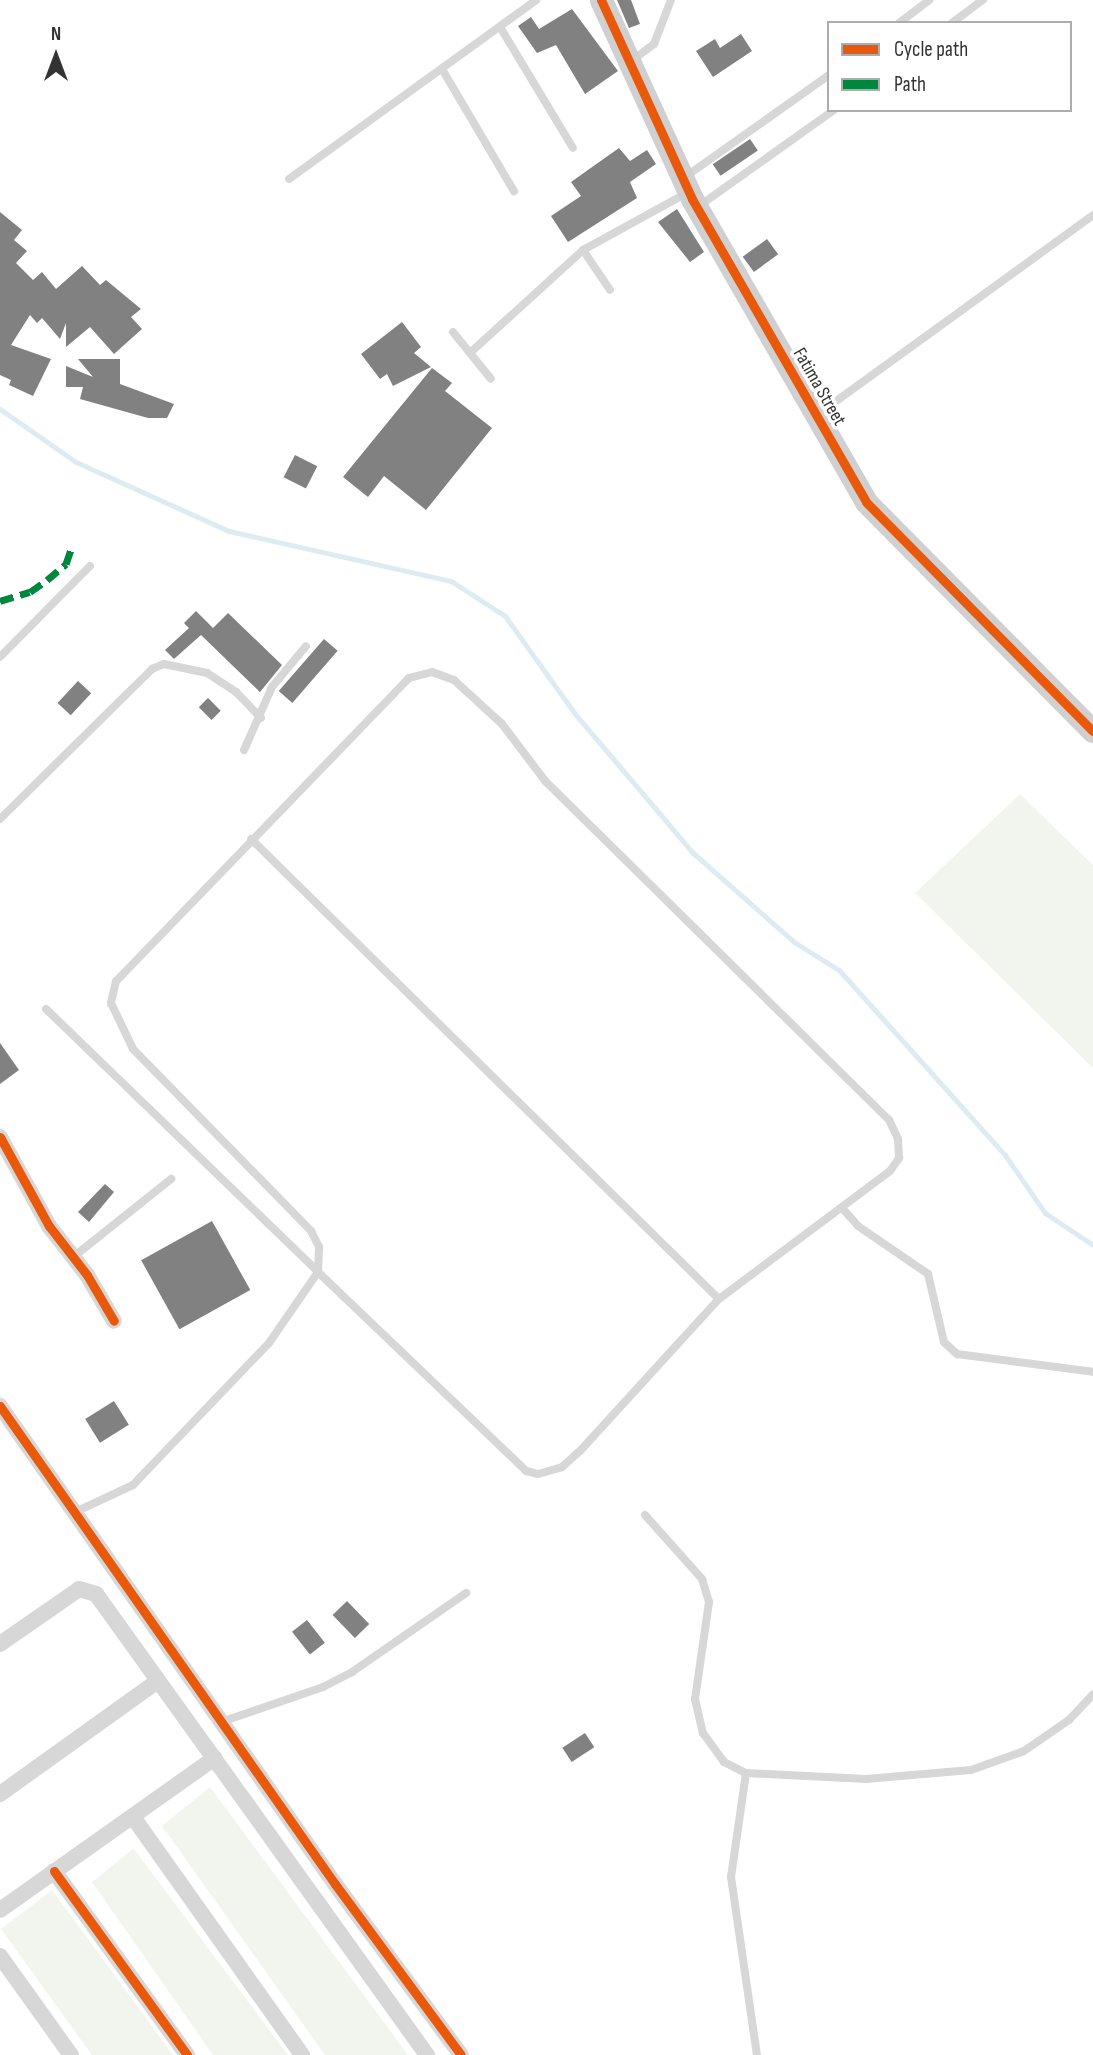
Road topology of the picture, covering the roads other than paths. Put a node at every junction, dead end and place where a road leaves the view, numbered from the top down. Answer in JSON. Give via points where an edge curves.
{"nodes":[{"id":1,"x":537,"y":0,"type":"edge"},
{"id":2,"x":601,"y":0,"type":"edge"},
{"id":3,"x":671,"y":0,"type":"edge"},
{"id":4,"x":929,"y":0,"type":"edge"},
{"id":5,"x":983,"y":0,"type":"edge"},
{"id":6,"x":902,"y":21,"type":"edge"},
{"id":7,"x":955,"y":21,"type":"edge"},
{"id":8,"x":499,"y":27,"type":"junction"},
{"id":9,"x":628,"y":63,"type":"junction"},
{"id":10,"x":442,"y":69,"type":"junction"},
{"id":11,"x":827,"y":77,"type":"edge"},
{"id":12,"x":831,"y":112,"type":"edge"},
{"id":13,"x":573,"y":148,"type":"dead end"},
{"id":14,"x":289,"y":179,"type":"dead end"},
{"id":15,"x":514,"y":191,"type":"dead end"},
{"id":16,"x":689,"y":193,"type":"junction"},
{"id":17,"x":1093,"y":215,"type":"edge"},
{"id":18,"x":583,"y":250,"type":"junction"},
{"id":19,"x":610,"y":290,"type":"dead end"},
{"id":20,"x":453,"y":332,"type":"dead end"},
{"id":21,"x":471,"y":352,"type":"junction"},
{"id":22,"x":491,"y":379,"type":"dead end"},
{"id":23,"x":815,"y":417,"type":"junction"},
{"id":24,"x":90,"y":566,"type":"dead end"},
{"id":25,"x":306,"y":646,"type":"dead end"},
{"id":26,"x":0,"y":657,"type":"edge"},
{"id":27,"x":261,"y":718,"type":"junction"},
{"id":28,"x":1093,"y":731,"type":"edge"},
{"id":29,"x":244,"y":750,"type":"dead end"},
{"id":30,"x":0,"y":819,"type":"edge"},
{"id":31,"x":251,"y":839,"type":"junction"},
{"id":32,"x":46,"y":1009,"type":"dead end"},
{"id":33,"x":0,"y":1137,"type":"edge"},
{"id":34,"x":171,"y":1179,"type":"dead end"},
{"id":35,"x":842,"y":1208,"type":"junction"},
{"id":36,"x":72,"y":1258,"type":"junction"},
{"id":37,"x":318,"y":1272,"type":"junction"},
{"id":38,"x":719,"y":1299,"type":"junction"},
{"id":39,"x":114,"y":1321,"type":"dead end"},
{"id":40,"x":1093,"y":1372,"type":"edge"},
{"id":41,"x":0,"y":1406,"type":"edge"},
{"id":42,"x":75,"y":1513,"type":"junction"},
{"id":43,"x":645,"y":1515,"type":"dead end"},
{"id":44,"x":466,"y":1593,"type":"dead end"},
{"id":45,"x":0,"y":1644,"type":"edge"},
{"id":46,"x":158,"y":1681,"type":"junction"},
{"id":47,"x":1093,"y":1694,"type":"edge"},
{"id":48,"x":221,"y":1722,"type":"junction"},
{"id":49,"x":215,"y":1758,"type":"junction"},
{"id":50,"x":746,"y":1773,"type":"junction"},
{"id":51,"x":0,"y":1794,"type":"edge"},
{"id":52,"x":133,"y":1817,"type":"junction"},
{"id":53,"x":54,"y":1871,"type":"junction"},
{"id":54,"x":0,"y":1910,"type":"edge"},
{"id":55,"x":0,"y":1956,"type":"edge"},
{"id":56,"x":71,"y":2055,"type":"edge"},
{"id":57,"x":187,"y":2055,"type":"edge"},
{"id":58,"x":302,"y":2055,"type":"edge"},
{"id":59,"x":427,"y":2055,"type":"edge"},
{"id":60,"x":461,"y":2055,"type":"edge"},
{"id":61,"x":757,"y":2055,"type":"edge"}],
"edges":[{"from":1,"to":8,"type":"lane"},
{"from":2,"to":9,"type":"street","name":"Fatima Street"},
{"from":3,"to":9,"type":"lane","via":[[654,44]]},
{"from":4,"to":6,"type":"lane"},
{"from":5,"to":7,"type":"lane"},
{"from":8,"to":10,"type":"lane"},
{"from":8,"to":13,"type":"lane"},
{"from":9,"to":16,"type":"street","name":"Fatima Street"},
{"from":10,"to":14,"type":"lane"},
{"from":10,"to":15,"type":"lane"},
{"from":11,"to":16,"type":"lane"},
{"from":12,"to":16,"type":"lane"},
{"from":16,"to":18,"type":"lane"},
{"from":16,"to":23,"type":"street","name":"Fatima Street"},
{"from":17,"to":23,"type":"lane"},
{"from":18,"to":19,"type":"lane"},
{"from":18,"to":21,"type":"lane"},
{"from":20,"to":21,"type":"lane"},
{"from":21,"to":22,"type":"lane"},
{"from":23,"to":28,"type":"street","name":"Fatima Street","via":[[866,502],[888,528]]},
{"from":24,"to":26,"type":"lane"},
{"from":25,"to":27,"type":"lane","via":[[272,687]]},
{"from":27,"to":29,"type":"lane"},
{"from":27,"to":30,"type":"lane","via":[[236,692],[207,673],[164,664],[152,669]]},
{"from":31,"to":35,"type":"lane","via":[[409,678],[432,672],[454,681],[502,724],[546,782],[889,1119],[898,1139],[899,1158],[890,1171]]},
{"from":31,"to":37,"type":"lane","via":[[116,981],[111,1003],[133,1049],[312,1231],[319,1247]]},
{"from":31,"to":38,"type":"lane"},
{"from":32,"to":37,"type":"lane"},
{"from":33,"to":36,"type":"street"},
{"from":34,"to":36,"type":"lane"},
{"from":35,"to":38,"type":"lane"},
{"from":35,"to":40,"type":"lane","via":[[859,1226],[928,1274],[944,1342],[957,1354]]},
{"from":36,"to":39,"type":"street"},
{"from":37,"to":38,"type":"lane","via":[[526,1471],[538,1474],[562,1467],[580,1451]]},
{"from":37,"to":42,"type":"lane","via":[[269,1343],[132,1485]]},
{"from":41,"to":42,"type":"street"},
{"from":42,"to":48,"type":"street"},
{"from":43,"to":50,"type":"lane","via":[[702,1579],[709,1602],[695,1699],[703,1732],[724,1762]]},
{"from":44,"to":48,"type":"lane","via":[[352,1672],[323,1687]]},
{"from":45,"to":46,"type":"street","via":[[79,1589],[88,1590],[96,1594]]},
{"from":46,"to":49,"type":"street"},
{"from":46,"to":51,"type":"street"},
{"from":47,"to":50,"type":"lane","via":[[1069,1720],[1024,1751],[971,1770],[866,1779]]},
{"from":48,"to":60,"type":"street"},
{"from":49,"to":52,"type":"street"},
{"from":49,"to":59,"type":"street"},
{"from":50,"to":61,"type":"lane","via":[[731,1877]]},
{"from":52,"to":53,"type":"street"},
{"from":52,"to":58,"type":"street"},
{"from":53,"to":54,"type":"street"},
{"from":53,"to":57,"type":"street"},
{"from":55,"to":56,"type":"street"}]}
